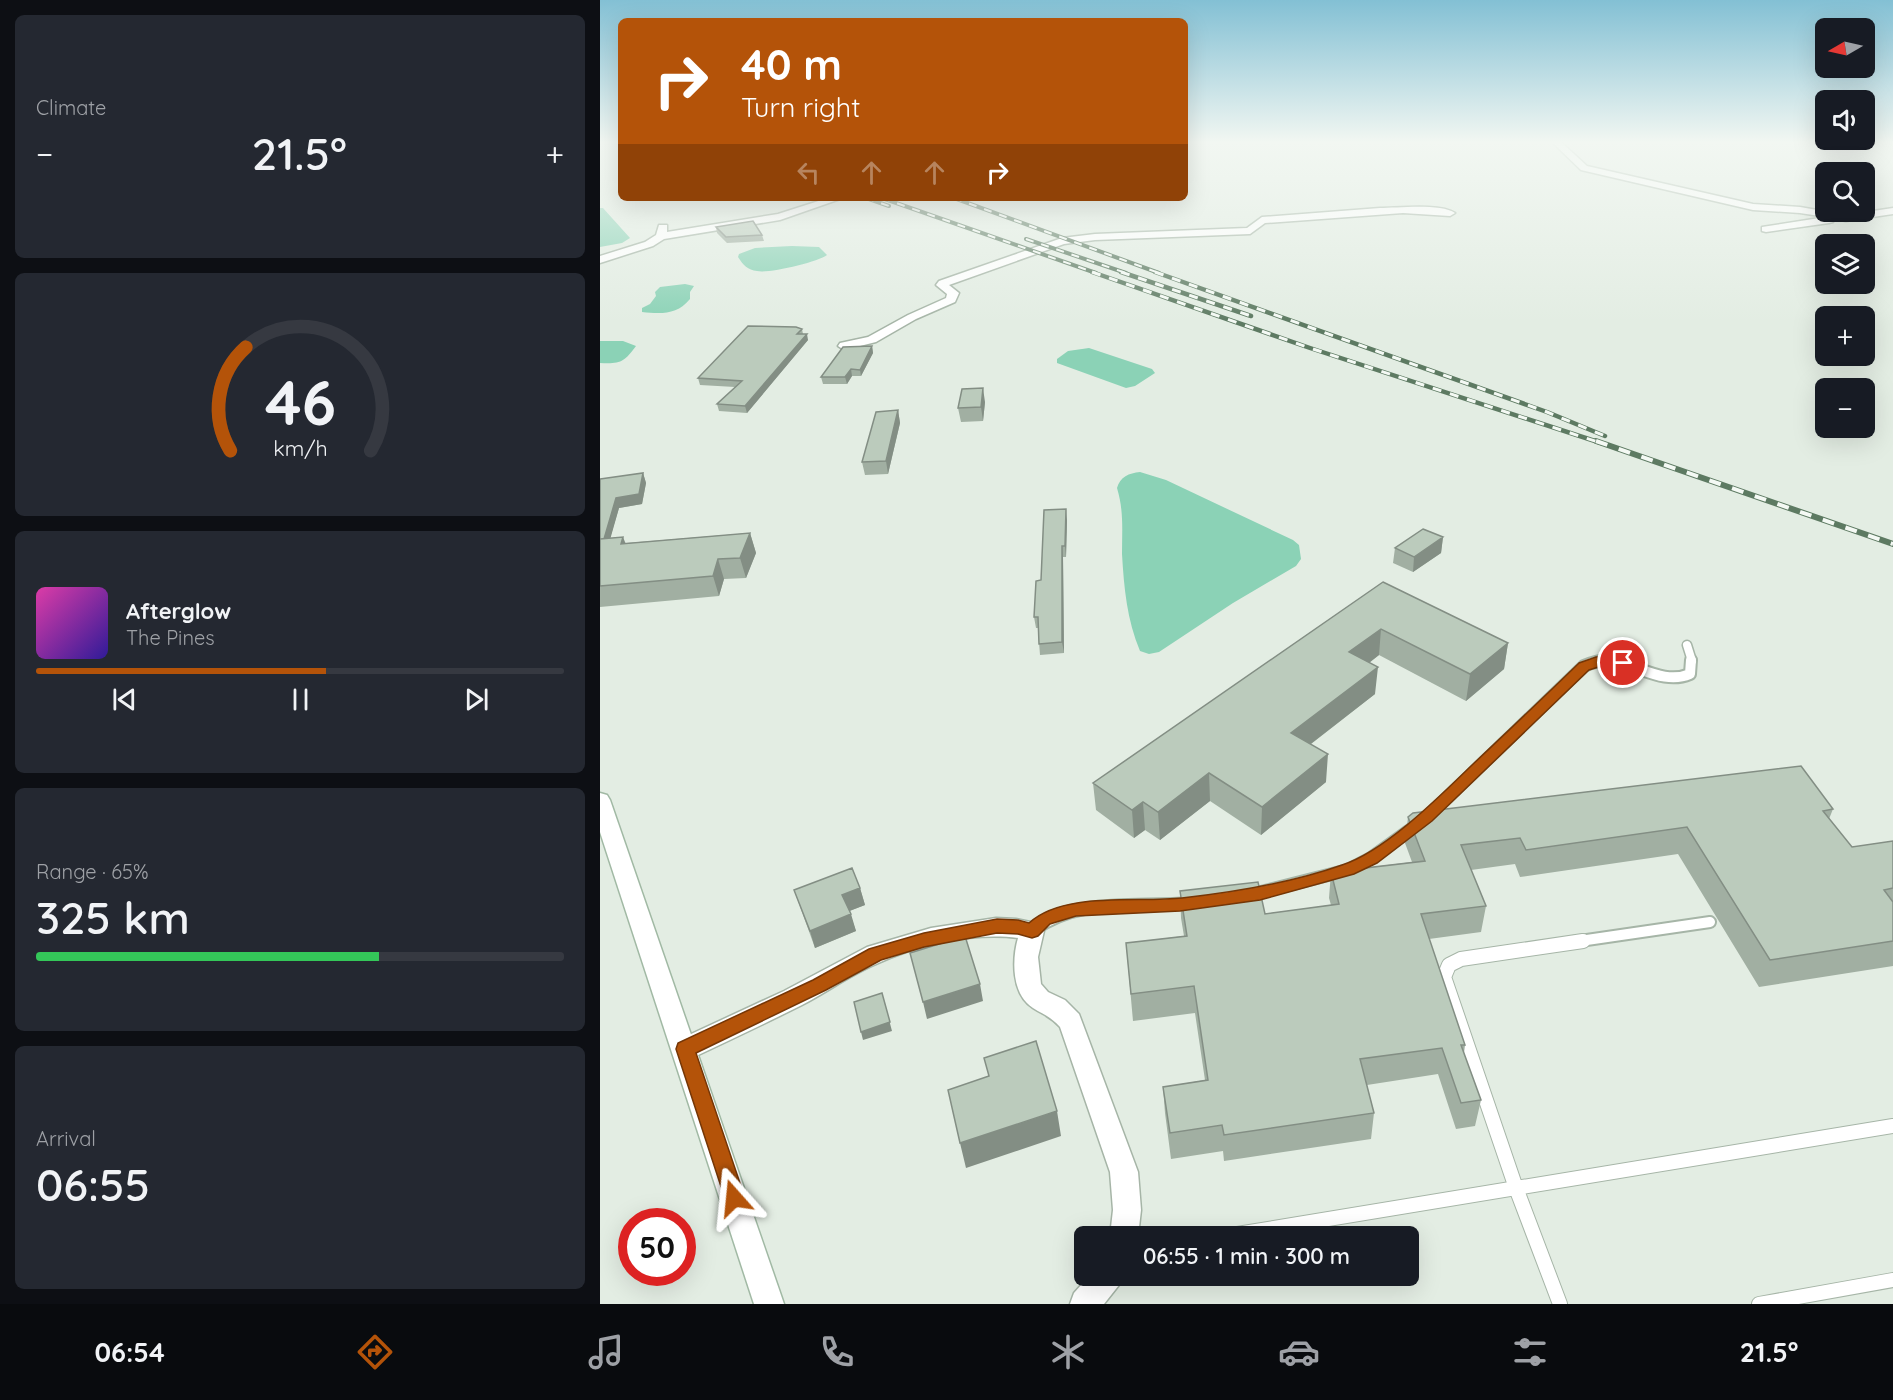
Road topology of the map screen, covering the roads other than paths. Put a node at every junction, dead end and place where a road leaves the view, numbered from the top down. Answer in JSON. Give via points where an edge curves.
{"nodes":[{"id":1,"x":826,"y":202,"type":"edge"},
{"id":2,"x":1731,"y":202,"type":"edge"},
{"id":3,"x":1893,"y":211,"type":"edge"},
{"id":4,"x":1450,"y":213,"type":"dead end"},
{"id":5,"x":1815,"y":213,"type":"edge"},
{"id":6,"x":1875,"y":214,"type":"edge"},
{"id":7,"x":1817,"y":222,"type":"edge"},
{"id":8,"x":1766,"y":229,"type":"dead end"},
{"id":9,"x":600,"y":260,"type":"edge"},
{"id":10,"x":844,"y":346,"type":"edge"},
{"id":11,"x":1687,"y":645,"type":"dead end"},
{"id":12,"x":600,"y":800,"type":"edge"},
{"id":13,"x":1238,"y":897,"type":"edge"},
{"id":14,"x":1203,"y":902,"type":"edge"},
{"id":15,"x":1710,"y":922,"type":"dead end"},
{"id":16,"x":1032,"y":931,"type":"junction"},
{"id":17,"x":685,"y":1049,"type":"junction"},
{"id":18,"x":1893,"y":1126,"type":"edge"},
{"id":19,"x":1516,"y":1188,"type":"junction"},
{"id":20,"x":1125,"y":1226,"type":"edge"},
{"id":21,"x":1286,"y":1226,"type":"edge"},
{"id":22,"x":1893,"y":1280,"type":"edge"},
{"id":23,"x":1100,"y":1286,"type":"edge"},
{"id":24,"x":769,"y":1304,"type":"edge"},
{"id":25,"x":1085,"y":1304,"type":"edge"},
{"id":26,"x":1560,"y":1304,"type":"edge"},
{"id":27,"x":1759,"y":1304,"type":"edge"}],
"edges":[{"from":1,"to":9,"type":"street","via":[[780,217],[662,231],[649,244]]},
{"from":2,"to":5,"type":"street"},
{"from":3,"to":6,"type":"street"},
{"from":4,"to":10,"type":"street","via":[[1334,214],[1262,220],[1250,231],[1062,241],[943,283],[953,293],[951,300],[914,316],[875,340]]},
{"from":7,"to":8,"type":"street"},
{"from":11,"to":13,"type":"lane","via":[[1693,668],[1675,678],[1608,660],[1584,666],[1427,817],[1371,858],[1348,870],[1308,882]]},
{"from":12,"to":17,"type":"street"},
{"from":14,"to":16,"type":"lane","via":[[1076,909],[1044,920]]},
{"from":15,"to":19,"type":"lane","via":[[1461,959],[1449,965],[1444,977]]},
{"from":16,"to":17,"type":"street","via":[[997,926],[876,954]]},
{"from":16,"to":20,"type":"street","via":[[1025,953],[1029,983],[1040,1000],[1056,1007],[1070,1021],[1124,1172]]},
{"from":17,"to":24,"type":"street"},
{"from":18,"to":19,"type":"lane"},
{"from":19,"to":21,"type":"lane"},
{"from":19,"to":26,"type":"lane"},
{"from":22,"to":27,"type":"lane"},
{"from":23,"to":25,"type":"street"}]}
